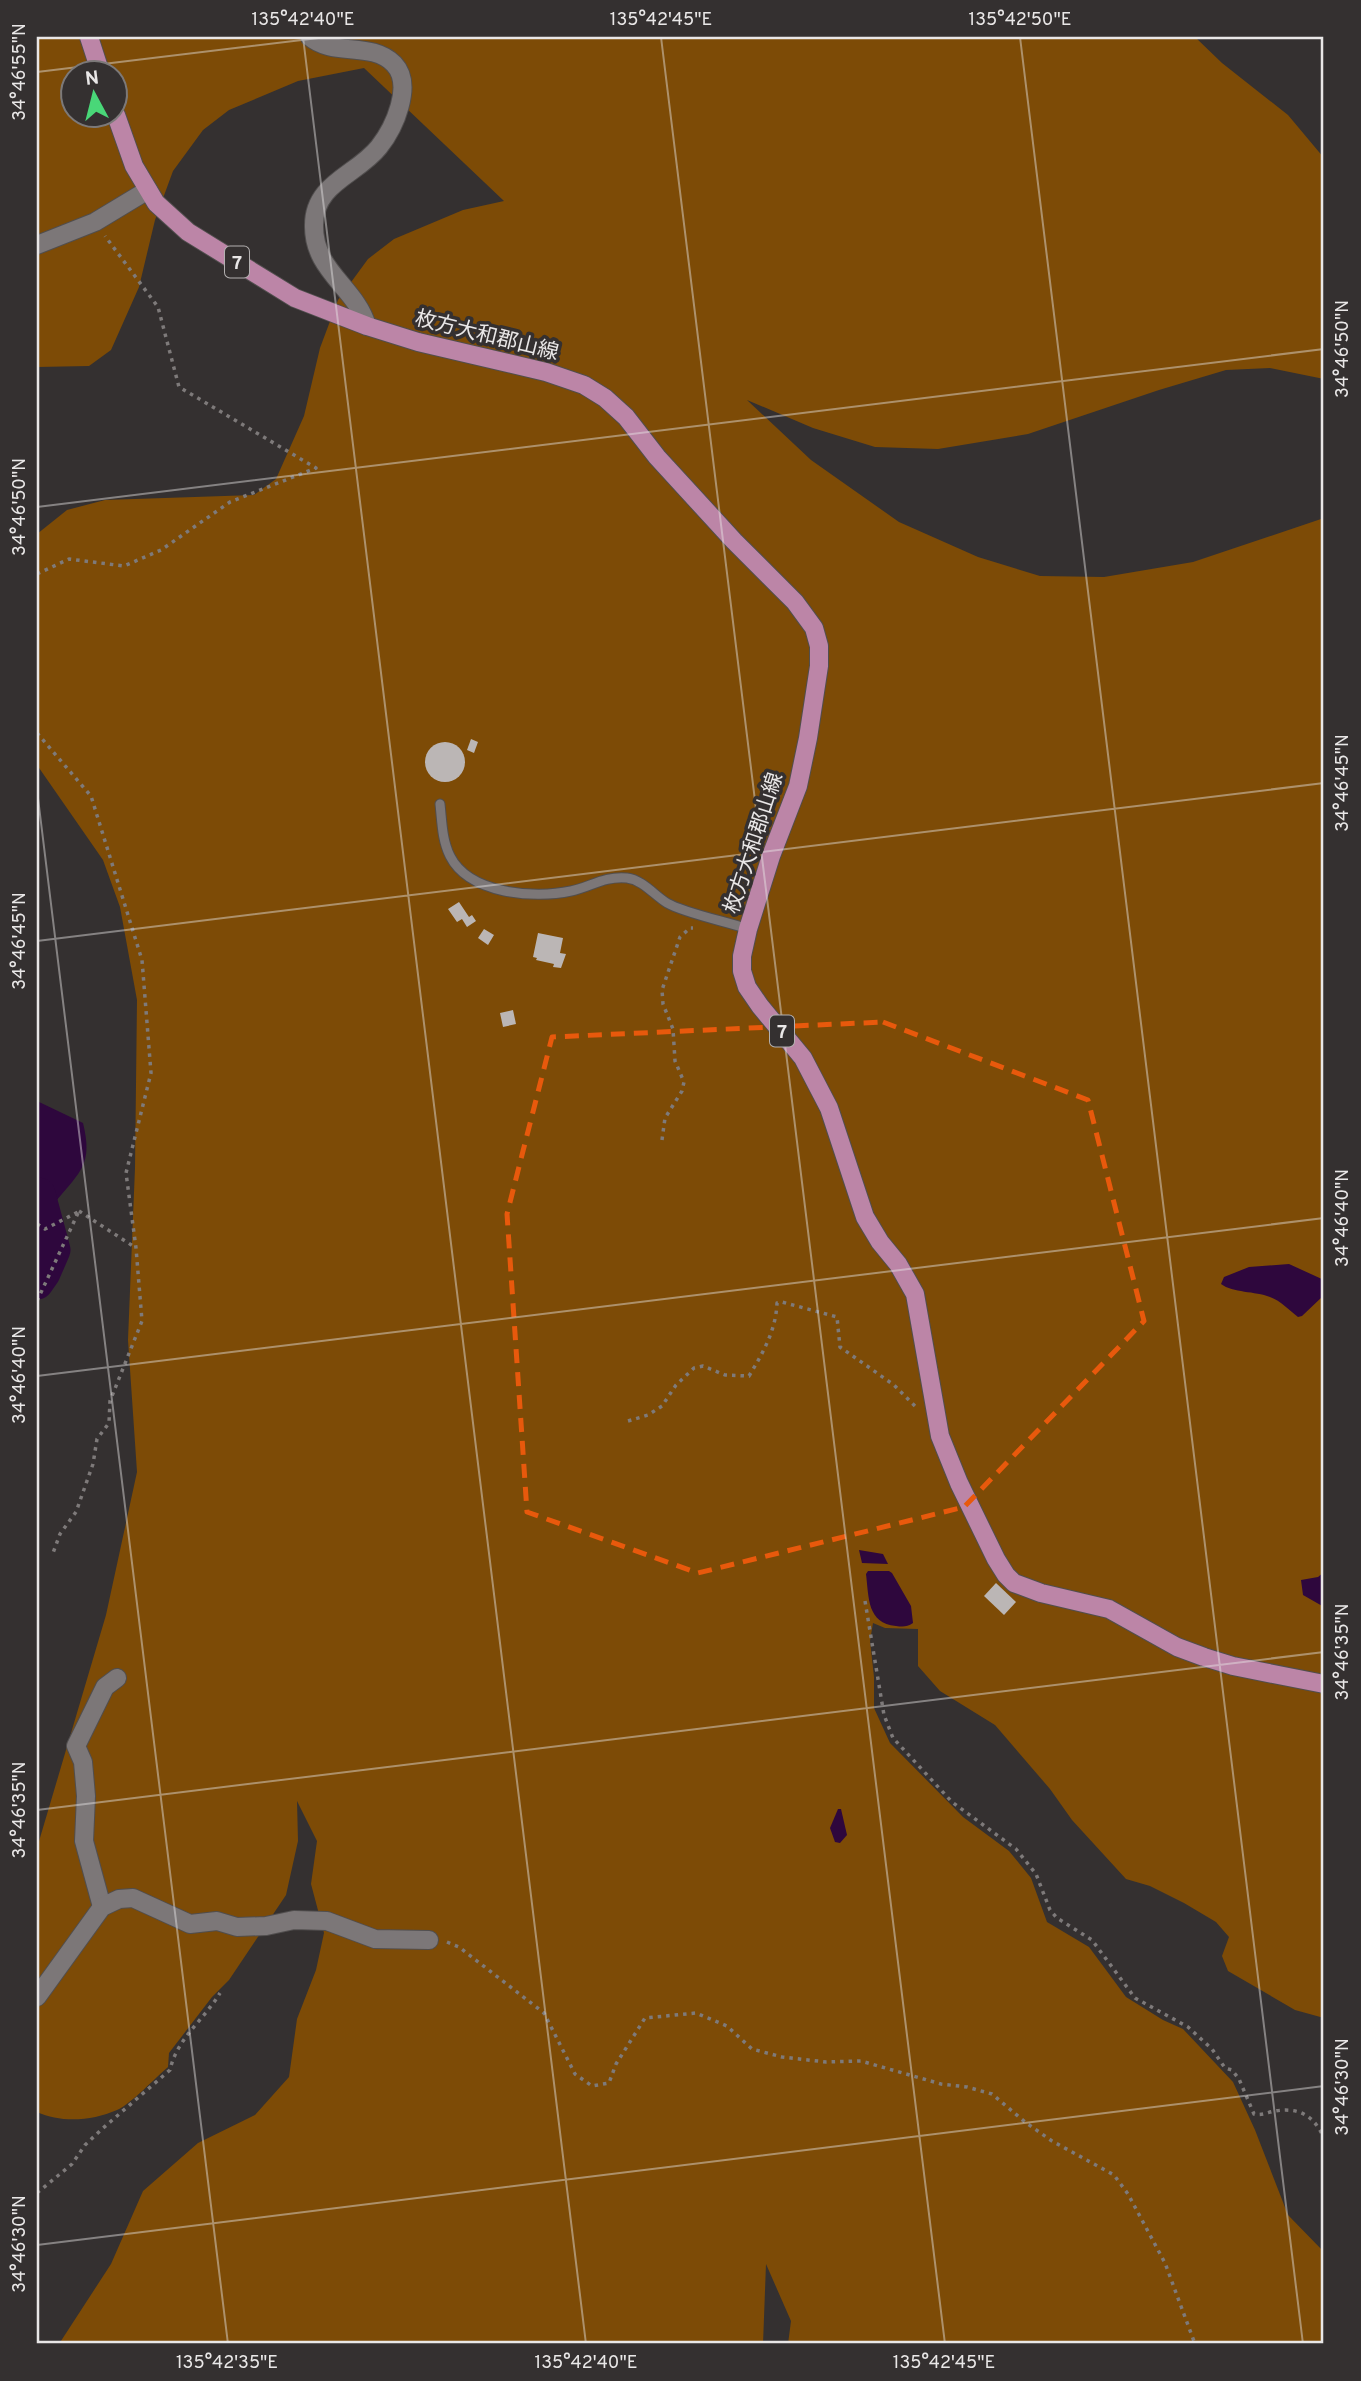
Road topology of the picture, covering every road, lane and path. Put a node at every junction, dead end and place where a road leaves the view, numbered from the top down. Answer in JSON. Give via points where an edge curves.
{"nodes":[{"id":1,"x":89,"y":37,"type":"edge"},
{"id":2,"x":310,"y":37,"type":"edge"},
{"id":3,"x":96,"y":60,"type":"edge"},
{"id":4,"x":121,"y":130,"type":"edge"},
{"id":5,"x":148,"y":190,"type":"junction"},
{"id":6,"x":95,"y":222,"type":"junction"},
{"id":7,"x":37,"y":245,"type":"edge"},
{"id":8,"x":368,"y":326,"type":"junction"},
{"id":9,"x":37,"y":574,"type":"edge"},
{"id":10,"x":37,"y":733,"type":"edge"},
{"id":11,"x":440,"y":804,"type":"dead end"},
{"id":12,"x":748,"y":929,"type":"junction"},
{"id":13,"x":702,"y":930,"type":"dead end"},
{"id":14,"x":662,"y":1140,"type":"dead end"},
{"id":15,"x":79,"y":1211,"type":"junction"},
{"id":16,"x":37,"y":1224,"type":"edge"},
{"id":17,"x":136,"y":1248,"type":"junction"},
{"id":18,"x":37,"y":1301,"type":"edge"},
{"id":19,"x":628,"y":1421,"type":"dead end"},
{"id":20,"x":939,"y":1430,"type":"junction"},
{"id":21,"x":53,"y":1553,"type":"dead end"},
{"id":22,"x":865,"y":1601,"type":"dead end"},
{"id":23,"x":117,"y":1678,"type":"dead end"},
{"id":24,"x":1324,"y":1684,"type":"edge"},
{"id":25,"x":102,"y":1908,"type":"junction"},
{"id":26,"x":429,"y":1940,"type":"joint"},
{"id":27,"x":220,"y":1993,"type":"dead end"},
{"id":28,"x":37,"y":1997,"type":"edge"},
{"id":29,"x":1324,"y":2137,"type":"edge"},
{"id":30,"x":37,"y":2193,"type":"edge"},
{"id":31,"x":1195,"y":2344,"type":"edge"}],
"edges":[{"from":1,"to":3,"type":"main road"},
{"from":2,"to":8,"type":"street","via":[[333,47],[381,54],[396,66],[403,89],[396,120],[378,149],[332,184],[317,202],[318,253],[363,311]]},
{"from":4,"to":5,"type":"main road","name":"枚方大和郡山線","number":"7"},
{"from":5,"to":6,"type":"street"},
{"from":5,"to":8,"type":"main road","name":"枚方大和郡山線","number":"7","via":[[188,232],[295,298]]},
{"from":6,"to":7,"type":"street"},
{"from":6,"to":9,"type":"path","via":[[158,307],[179,387],[316,468],[230,502],[161,550],[124,566],[69,559]]},
{"from":8,"to":12,"type":"main road","name":"枚方大和郡山線","number":"7","via":[[547,372],[605,398],[814,628],[819,666],[808,738],[797,786]]},
{"from":10,"to":17,"type":"path","via":[[91,796],[142,960],[152,1073],[125,1173]]},
{"from":11,"to":12,"type":"lane","via":[[443,838],[451,859],[466,875],[497,890],[554,894],[602,879],[629,878],[668,904]]},
{"from":12,"to":20,"type":"main road","name":"枚方大和郡山線","number":"7","via":[[742,971],[747,987],[803,1059],[829,1108],[865,1217],[915,1294]]},
{"from":13,"to":14,"type":"path","via":[[690,928],[680,937],[662,990],[684,1082],[665,1118]]},
{"from":15,"to":16,"type":"path","via":[[45,1230]]},
{"from":15,"to":17,"type":"path"},
{"from":15,"to":18,"type":"path"},
{"from":17,"to":21,"type":"path","via":[[142,1321],[110,1401],[108,1423],[97,1438],[76,1512]]},
{"from":19,"to":20,"type":"path","via":[[662,1406],[694,1368],[749,1376],[765,1349],[777,1303],[782,1302],[836,1317],[840,1347],[894,1385]]},
{"from":20,"to":24,"type":"main road","name":"枚方大和郡山線","number":"7","via":[[959,1483],[1014,1583],[1109,1609],[1204,1657]]},
{"from":22,"to":29,"type":"path","via":[[884,1716],[893,1738],[952,1802],[1016,1849],[1036,1874],[1050,1910],[1092,1940],[1135,1998],[1188,2027],[1212,2049],[1239,2079],[1254,2115],[1288,2110],[1306,2113]]},
{"from":23,"to":25,"type":"street","via":[[105,1687],[76,1746],[83,1762],[86,1796],[84,1842]]},
{"from":25,"to":26,"type":"street","via":[[133,1898],[190,1924],[217,1922],[237,1927],[327,1921],[376,1939]]},
{"from":25,"to":28,"type":"street"},
{"from":26,"to":31,"type":"path","via":[[459,1947],[544,2013],[575,2074],[592,2086],[609,2083],[645,2018],[696,2013],[727,2026],[752,2049],[762,2052],[815,2061],[860,2062],[992,2094],[1052,2141],[1114,2175],[1165,2263]]},
{"from":27,"to":30,"type":"path","via":[[187,2034],[170,2070]]}]}
